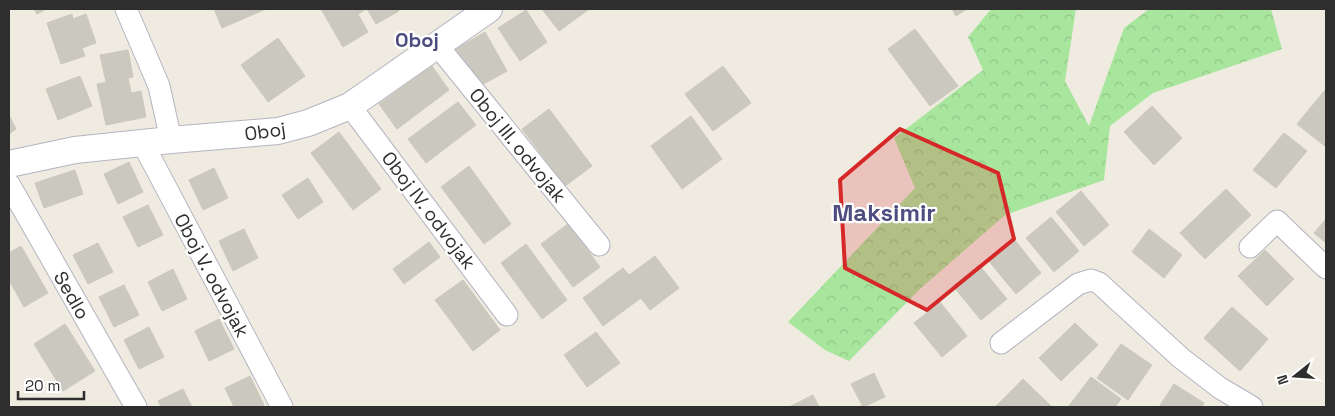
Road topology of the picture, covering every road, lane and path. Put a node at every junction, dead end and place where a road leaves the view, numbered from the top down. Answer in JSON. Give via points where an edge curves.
{"nodes":[{"id":1,"x":126,"y":9,"type":"edge"},
{"id":2,"x":489,"y":9,"type":"edge"},
{"id":3,"x":437,"y":44,"type":"junction"},
{"id":4,"x":350,"y":106,"type":"junction"},
{"id":5,"x":170,"y":140,"type":"junction"},
{"id":6,"x":142,"y":142,"type":"junction"},
{"id":7,"x":9,"y":164,"type":"edge"},
{"id":8,"x":9,"y":184,"type":"edge"},
{"id":9,"x":599,"y":245,"type":"dead end"},
{"id":10,"x":1250,"y":247,"type":"dead end"},
{"id":11,"x":1326,"y":268,"type":"edge"},
{"id":12,"x":507,"y":315,"type":"dead end"},
{"id":13,"x":1000,"y":343,"type":"dead end"},
{"id":14,"x":136,"y":407,"type":"edge"},
{"id":15,"x":282,"y":407,"type":"edge"},
{"id":16,"x":1252,"y":407,"type":"edge"}],
"edges":[{"from":1,"to":5,"type":"street","via":[[159,86]]},
{"from":2,"to":3,"type":"street","name":"Oboj"},
{"from":3,"to":4,"type":"street","name":"Oboj"},
{"from":3,"to":9,"type":"street","name":"Oboj III. odvojak"},
{"from":4,"to":5,"type":"street","name":"Oboj","via":[[278,131]]},
{"from":4,"to":12,"type":"street","name":"Oboj IV. odvojak"},
{"from":5,"to":6,"type":"street","name":"Oboj"},
{"from":6,"to":7,"type":"street","name":"Oboj","via":[[75,150]]},
{"from":6,"to":15,"type":"street","name":"Oboj V. odvojak"},
{"from":8,"to":14,"type":"street","name":"Sedlo"},
{"from":10,"to":11,"type":"street","via":[[1277,221]]},
{"from":13,"to":16,"type":"street","via":[[1078,284],[1091,280],[1099,283],[1181,358],[1220,388]]}]}
